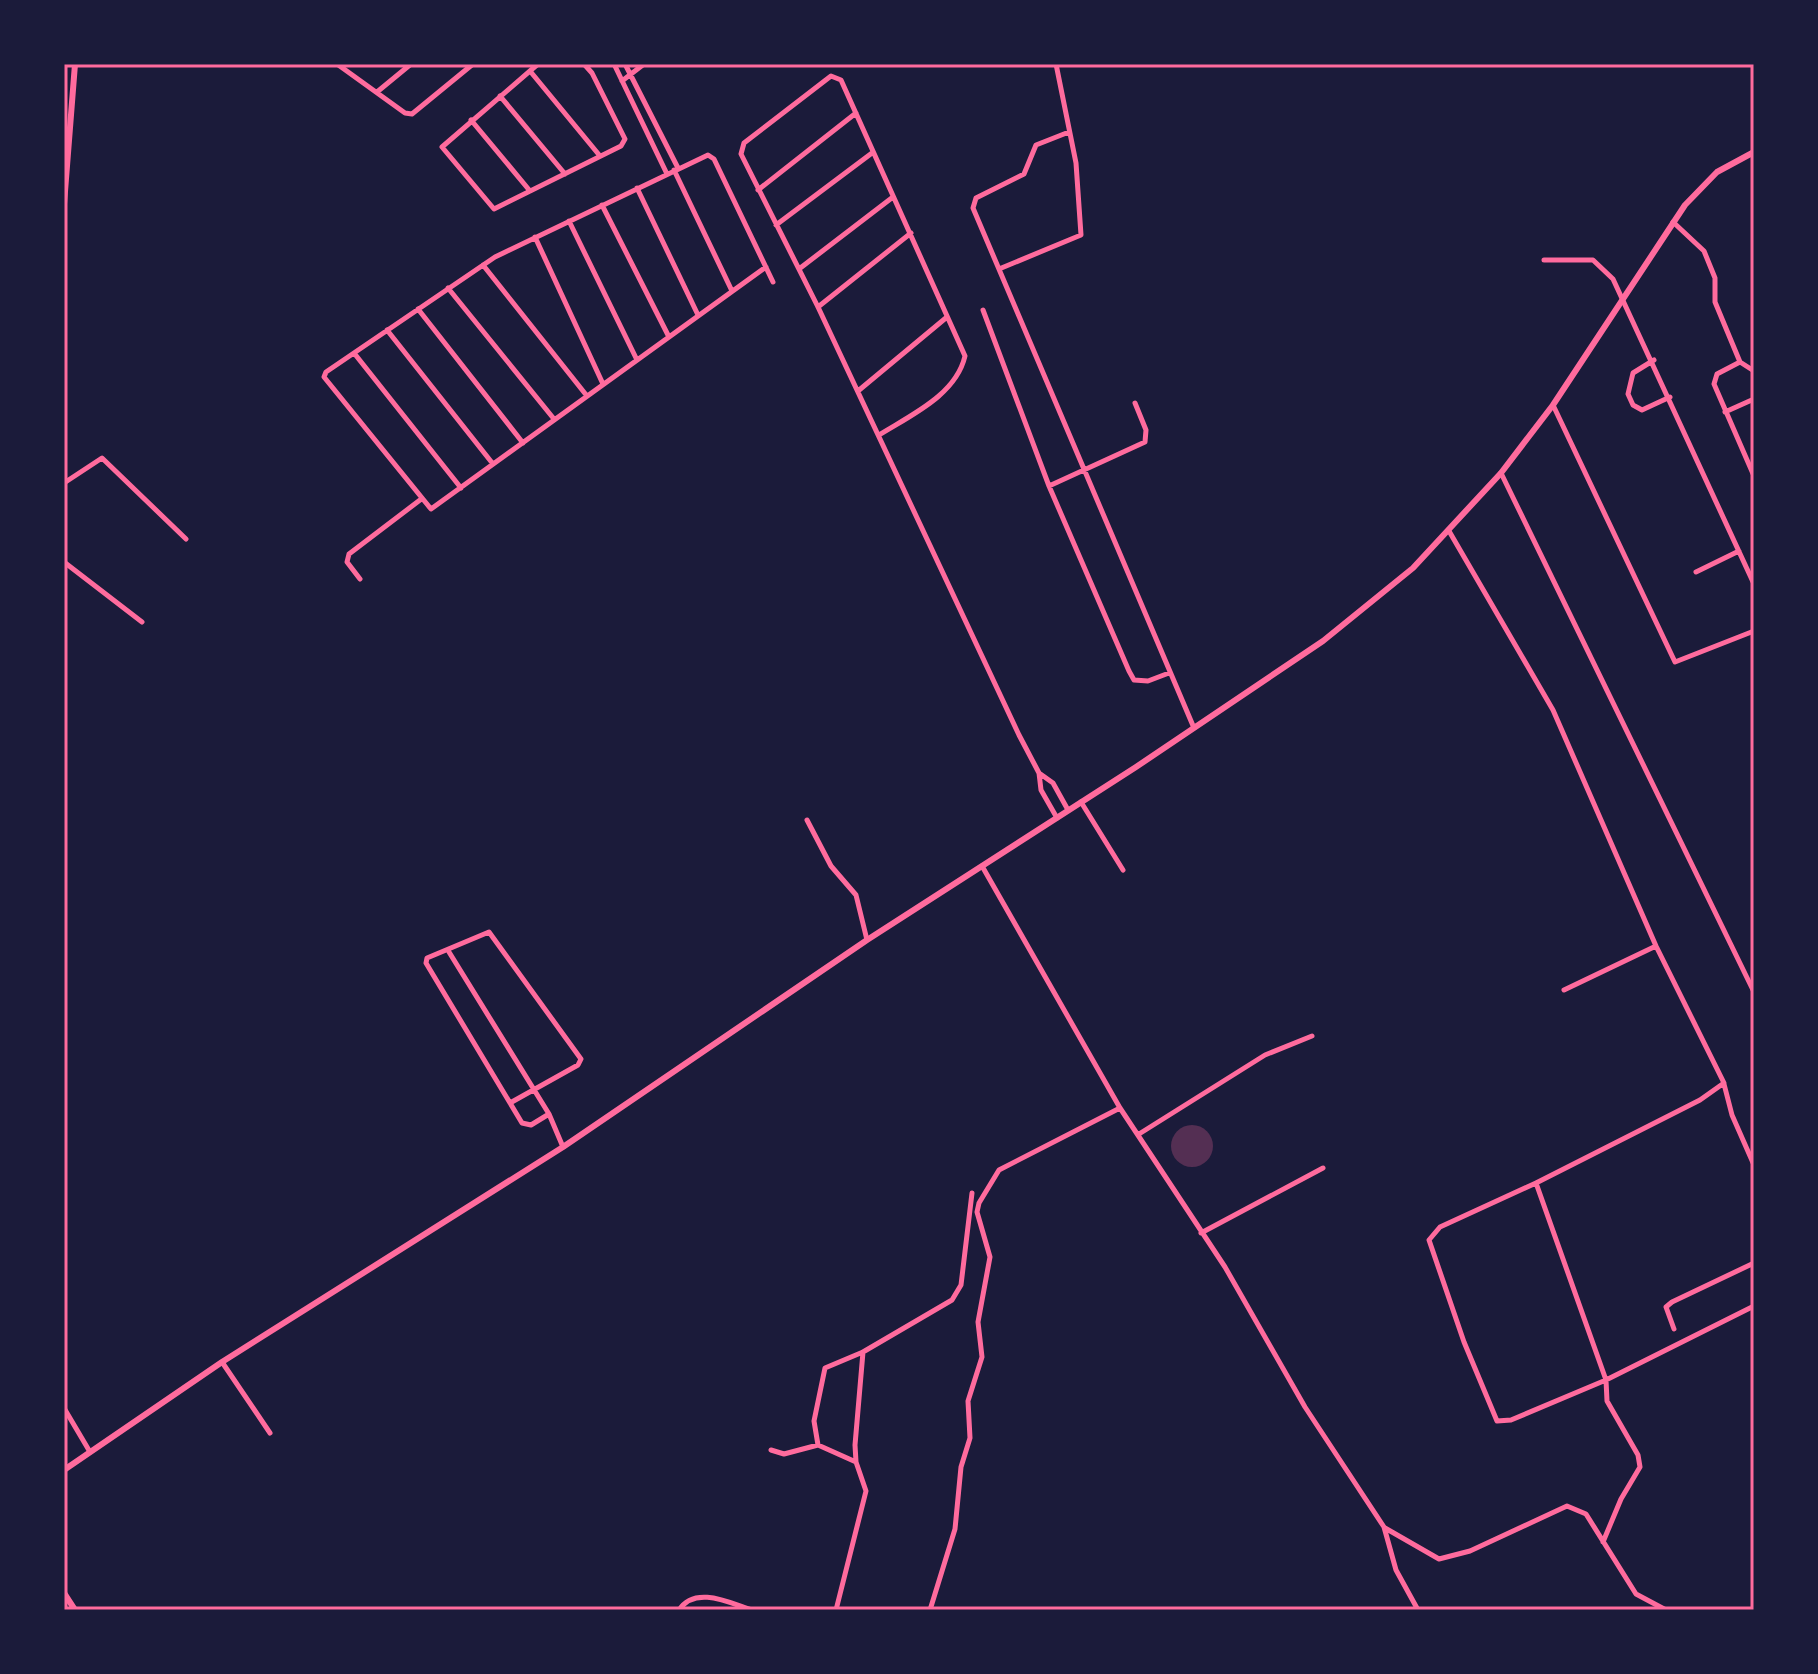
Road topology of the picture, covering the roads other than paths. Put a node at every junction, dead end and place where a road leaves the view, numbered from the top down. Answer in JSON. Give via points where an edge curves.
{"nodes":[{"id":1,"x":75,"y":64,"type":"edge"},
{"id":2,"x":337,"y":64,"type":"edge"},
{"id":3,"x":354,"y":64,"type":"edge"},
{"id":4,"x":411,"y":64,"type":"edge"},
{"id":5,"x":473,"y":64,"type":"edge"},
{"id":6,"x":538,"y":64,"type":"edge"},
{"id":7,"x":584,"y":64,"type":"edge"},
{"id":8,"x":614,"y":64,"type":"edge"},
{"id":9,"x":625,"y":64,"type":"edge"},
{"id":10,"x":644,"y":64,"type":"edge"},
{"id":11,"x":1056,"y":64,"type":"edge"},
{"id":12,"x":346,"y":71,"type":"junction"},
{"id":13,"x":530,"y":71,"type":"junction"},
{"id":14,"x":631,"y":75,"type":"junction"},
{"id":15,"x":622,"y":81,"type":"junction"},
{"id":16,"x":377,"y":92,"type":"junction"},
{"id":17,"x":500,"y":96,"type":"junction"},
{"id":18,"x":856,"y":113,"type":"junction"},
{"id":19,"x":471,"y":120,"type":"junction"},
{"id":20,"x":1069,"y":132,"type":"junction"},
{"id":21,"x":670,"y":151,"type":"junction"},
{"id":22,"x":1754,"y":152,"type":"edge"},
{"id":23,"x":872,"y":153,"type":"junction"},
{"id":24,"x":600,"y":156,"type":"junction"},
{"id":25,"x":659,"y":157,"type":"junction"},
{"id":26,"x":676,"y":169,"type":"junction"},
{"id":27,"x":565,"y":174,"type":"junction"},
{"id":28,"x":667,"y":174,"type":"junction"},
{"id":29,"x":637,"y":188,"type":"junction"},
{"id":30,"x":758,"y":190,"type":"junction"},
{"id":31,"x":530,"y":191,"type":"junction"},
{"id":32,"x":893,"y":197,"type":"junction"},
{"id":33,"x":64,"y":204,"type":"edge"},
{"id":34,"x":602,"y":205,"type":"junction"},
{"id":35,"x":569,"y":221,"type":"junction"},
{"id":36,"x":1673,"y":222,"type":"junction"},
{"id":37,"x":776,"y":225,"type":"junction"},
{"id":38,"x":911,"y":233,"type":"junction"},
{"id":39,"x":535,"y":237,"type":"junction"},
{"id":40,"x":1544,"y":260,"type":"dead end"},
{"id":41,"x":483,"y":265,"type":"junction"},
{"id":42,"x":766,"y":267,"type":"junction"},
{"id":43,"x":799,"y":269,"type":"junction"},
{"id":44,"x":999,"y":269,"type":"junction"},
{"id":45,"x":773,"y":282,"type":"dead end"},
{"id":46,"x":448,"y":288,"type":"junction"},
{"id":47,"x":732,"y":291,"type":"junction"},
{"id":48,"x":1622,"y":298,"type":"junction"},
{"id":49,"x":818,"y":307,"type":"junction"},
{"id":50,"x":418,"y":309,"type":"junction"},
{"id":51,"x":983,"y":310,"type":"dead end"},
{"id":52,"x":698,"y":315,"type":"junction"},
{"id":53,"x":947,"y":317,"type":"junction"},
{"id":54,"x":387,"y":330,"type":"junction"},
{"id":55,"x":669,"y":337,"type":"junction"},
{"id":56,"x":354,"y":353,"type":"junction"},
{"id":57,"x":637,"y":360,"type":"junction"},
{"id":58,"x":1654,"y":360,"type":"junction"},
{"id":59,"x":1740,"y":362,"type":"junction"},
{"id":60,"x":1754,"y":371,"type":"edge"},
{"id":61,"x":603,"y":384,"type":"junction"},
{"id":62,"x":858,"y":391,"type":"junction"},
{"id":63,"x":587,"y":396,"type":"junction"},
{"id":64,"x":1670,"y":397,"type":"junction"},
{"id":65,"x":1754,"y":399,"type":"edge"},
{"id":66,"x":1135,"y":403,"type":"dead end"},
{"id":67,"x":1553,"y":405,"type":"junction"},
{"id":68,"x":1725,"y":412,"type":"junction"},
{"id":69,"x":554,"y":419,"type":"junction"},
{"id":70,"x":879,"y":435,"type":"junction"},
{"id":71,"x":523,"y":443,"type":"junction"},
{"id":72,"x":493,"y":464,"type":"junction"},
{"id":73,"x":1084,"y":471,"type":"junction"},
{"id":74,"x":1501,"y":473,"type":"junction"},
{"id":75,"x":1754,"y":476,"type":"edge"},
{"id":76,"x":64,"y":483,"type":"edge"},
{"id":77,"x":1049,"y":486,"type":"junction"},
{"id":78,"x":461,"y":488,"type":"junction"},
{"id":79,"x":420,"y":500,"type":"junction"},
{"id":80,"x":1449,"y":531,"type":"junction"},
{"id":81,"x":186,"y":539,"type":"dead end"},
{"id":82,"x":1739,"y":551,"type":"junction"},
{"id":83,"x":64,"y":562,"type":"edge"},
{"id":84,"x":1696,"y":572,"type":"dead end"},
{"id":85,"x":360,"y":579,"type":"dead end"},
{"id":86,"x":1754,"y":584,"type":"edge"},
{"id":87,"x":142,"y":622,"type":"dead end"},
{"id":88,"x":1754,"y":631,"type":"edge"},
{"id":89,"x":1169,"y":673,"type":"junction"},
{"id":90,"x":1195,"y":729,"type":"junction"},
{"id":91,"x":1039,"y":773,"type":"junction"},
{"id":92,"x":1081,"y":802,"type":"junction"},
{"id":93,"x":1068,"y":810,"type":"junction"},
{"id":94,"x":1057,"y":818,"type":"junction"},
{"id":95,"x":807,"y":820,"type":"dead end"},
{"id":96,"x":982,"y":866,"type":"junction"},
{"id":97,"x":1123,"y":870,"type":"dead end"},
{"id":98,"x":867,"y":940,"type":"junction"},
{"id":99,"x":1656,"y":946,"type":"junction"},
{"id":100,"x":449,"y":952,"type":"junction"},
{"id":101,"x":1564,"y":990,"type":"dead end"},
{"id":102,"x":1754,"y":992,"type":"edge"},
{"id":103,"x":1312,"y":1036,"type":"dead end"},
{"id":104,"x":1724,"y":1083,"type":"junction"},
{"id":105,"x":534,"y":1090,"type":"junction"},
{"id":106,"x":510,"y":1103,"type":"junction"},
{"id":107,"x":1120,"y":1108,"type":"junction"},
{"id":108,"x":549,"y":1114,"type":"junction"},
{"id":109,"x":1139,"y":1134,"type":"junction"},
{"id":110,"x":563,"y":1147,"type":"junction"},
{"id":111,"x":1754,"y":1165,"type":"edge"},
{"id":112,"x":1323,"y":1168,"type":"dead end"},
{"id":113,"x":1536,"y":1183,"type":"junction"},
{"id":114,"x":972,"y":1193,"type":"dead end"},
{"id":115,"x":1201,"y":1233,"type":"junction"},
{"id":116,"x":1754,"y":1263,"type":"edge"},
{"id":117,"x":1754,"y":1306,"type":"edge"},
{"id":118,"x":1674,"y":1329,"type":"dead end"},
{"id":119,"x":863,"y":1352,"type":"junction"},
{"id":120,"x":222,"y":1362,"type":"junction"},
{"id":121,"x":1606,"y":1380,"type":"junction"},
{"id":122,"x":64,"y":1408,"type":"edge"},
{"id":123,"x":270,"y":1433,"type":"dead end"},
{"id":124,"x":818,"y":1445,"type":"junction"},
{"id":125,"x":771,"y":1450,"type":"dead end"},
{"id":126,"x":90,"y":1452,"type":"junction"},
{"id":127,"x":856,"y":1462,"type":"junction"},
{"id":128,"x":64,"y":1470,"type":"edge"},
{"id":129,"x":1384,"y":1527,"type":"junction"},
{"id":130,"x":1603,"y":1542,"type":"junction"},
{"id":131,"x":64,"y":1593,"type":"edge"},
{"id":132,"x":75,"y":1610,"type":"edge"},
{"id":133,"x":679,"y":1610,"type":"edge"},
{"id":134,"x":752,"y":1610,"type":"edge"},
{"id":135,"x":836,"y":1610,"type":"edge"},
{"id":136,"x":930,"y":1610,"type":"edge"},
{"id":137,"x":1418,"y":1610,"type":"edge"},
{"id":138,"x":1666,"y":1610,"type":"edge"}],
"edges":[{"from":1,"to":33,"type":"street"},
{"from":2,"to":12,"type":"street"},
{"from":3,"to":12,"type":"street"},
{"from":4,"to":16,"type":"street"},
{"from":5,"to":16,"type":"street","via":[[412,114]]},
{"from":6,"to":13,"type":"street"},
{"from":7,"to":24,"type":"street","via":[[625,139]]},
{"from":8,"to":15,"type":"street"},
{"from":9,"to":14,"type":"street"},
{"from":10,"to":14,"type":"street"},
{"from":11,"to":20,"type":"street"},
{"from":12,"to":16,"type":"street"},
{"from":13,"to":17,"type":"street"},
{"from":13,"to":24,"type":"street"},
{"from":14,"to":15,"type":"street"},
{"from":14,"to":21,"type":"street"},
{"from":15,"to":25,"type":"street"},
{"from":17,"to":19,"type":"street"},
{"from":17,"to":27,"type":"street"},
{"from":18,"to":23,"type":"street"},
{"from":18,"to":30,"type":"street"},
{"from":18,"to":30,"type":"street","via":[[841,80],[831,76],[822,81],[744,143],[741,154]]},
{"from":19,"to":31,"type":"street"},
{"from":19,"to":31,"type":"street","via":[[445,141],[445,152],[494,209]]},
{"from":20,"to":44,"type":"street","via":[[1081,235]]},
{"from":20,"to":44,"type":"street","via":[[1036,145],[1024,174],[974,202]]},
{"from":21,"to":25,"type":"street"},
{"from":21,"to":26,"type":"street"},
{"from":22,"to":36,"type":"street","via":[[1717,172]]},
{"from":23,"to":32,"type":"street"},
{"from":23,"to":37,"type":"street"},
{"from":24,"to":27,"type":"street"},
{"from":25,"to":28,"type":"street"},
{"from":26,"to":28,"type":"street"},
{"from":26,"to":42,"type":"street","via":[[712,157]]},
{"from":26,"to":47,"type":"street"},
{"from":27,"to":31,"type":"street"},
{"from":28,"to":29,"type":"street"},
{"from":29,"to":34,"type":"street"},
{"from":29,"to":52,"type":"street"},
{"from":30,"to":37,"type":"street"},
{"from":32,"to":38,"type":"street"},
{"from":32,"to":43,"type":"street"},
{"from":34,"to":35,"type":"street"},
{"from":34,"to":55,"type":"street"},
{"from":35,"to":39,"type":"street"},
{"from":35,"to":57,"type":"street"},
{"from":36,"to":48,"type":"street"},
{"from":36,"to":59,"type":"street","via":[[1704,251],[1716,282],[1715,302]]},
{"from":37,"to":43,"type":"street"},
{"from":38,"to":49,"type":"street"},
{"from":38,"to":53,"type":"street"},
{"from":39,"to":41,"type":"street"},
{"from":39,"to":61,"type":"street"},
{"from":40,"to":48,"type":"street","via":[[1593,260],[1613,279]]},
{"from":41,"to":46,"type":"street"},
{"from":41,"to":63,"type":"street"},
{"from":42,"to":45,"type":"street"},
{"from":42,"to":47,"type":"street"},
{"from":43,"to":49,"type":"street"},
{"from":44,"to":73,"type":"street"},
{"from":46,"to":50,"type":"street"},
{"from":46,"to":69,"type":"street"},
{"from":47,"to":52,"type":"street"},
{"from":48,"to":58,"type":"street"},
{"from":48,"to":67,"type":"street"},
{"from":49,"to":62,"type":"street"},
{"from":50,"to":54,"type":"street"},
{"from":50,"to":71,"type":"street"},
{"from":51,"to":77,"type":"street"},
{"from":52,"to":55,"type":"street"},
{"from":53,"to":62,"type":"street"},
{"from":53,"to":70,"type":"street","via":[[965,356],[961,374],[936,398]]},
{"from":54,"to":56,"type":"street"},
{"from":54,"to":72,"type":"street"},
{"from":55,"to":57,"type":"street"},
{"from":56,"to":78,"type":"street"},
{"from":56,"to":79,"type":"street","via":[[324,377]]},
{"from":57,"to":61,"type":"street"},
{"from":58,"to":64,"type":"street"},
{"from":58,"to":64,"type":"street","via":[[1629,378],[1628,394],[1642,410]]},
{"from":59,"to":60,"type":"street"},
{"from":59,"to":68,"type":"street","via":[[1714,379]]},
{"from":61,"to":63,"type":"street"},
{"from":62,"to":70,"type":"street"},
{"from":63,"to":69,"type":"street"},
{"from":64,"to":82,"type":"street"},
{"from":65,"to":68,"type":"street"},
{"from":66,"to":73,"type":"street","via":[[1145,442]]},
{"from":67,"to":74,"type":"street"},
{"from":67,"to":88,"type":"street","via":[[1675,662]]},
{"from":68,"to":75,"type":"street"},
{"from":69,"to":71,"type":"street"},
{"from":70,"to":91,"type":"street"},
{"from":71,"to":72,"type":"street"},
{"from":72,"to":78,"type":"street"},
{"from":73,"to":77,"type":"street"},
{"from":73,"to":89,"type":"street"},
{"from":74,"to":80,"type":"street"},
{"from":74,"to":102,"type":"street"},
{"from":76,"to":81,"type":"street","via":[[102,458]]},
{"from":77,"to":89,"type":"street","via":[[1134,680]]},
{"from":78,"to":79,"type":"street","via":[[431,509]]},
{"from":79,"to":85,"type":"street","via":[[349,554],[347,562]]},
{"from":80,"to":90,"type":"street","via":[[1413,568],[1323,641]]},
{"from":80,"to":99,"type":"street","via":[[1553,710]]},
{"from":82,"to":84,"type":"street"},
{"from":82,"to":86,"type":"street"},
{"from":83,"to":87,"type":"street"},
{"from":89,"to":90,"type":"street"},
{"from":90,"to":92,"type":"street"},
{"from":91,"to":93,"type":"street","via":[[1053,783]]},
{"from":91,"to":94,"type":"street","via":[[1041,790]]},
{"from":92,"to":93,"type":"street"},
{"from":92,"to":97,"type":"street"},
{"from":93,"to":94,"type":"street"},
{"from":94,"to":96,"type":"street"},
{"from":95,"to":98,"type":"street","via":[[831,866],[856,895]]},
{"from":96,"to":98,"type":"street"},
{"from":96,"to":107,"type":"street"},
{"from":98,"to":110,"type":"street"},
{"from":99,"to":101,"type":"street"},
{"from":99,"to":104,"type":"street"},
{"from":100,"to":105,"type":"street"},
{"from":100,"to":105,"type":"street","via":[[493,933],[580,1057],[578,1065]]},
{"from":100,"to":106,"type":"street","via":[[427,958],[426,963]]},
{"from":103,"to":109,"type":"street","via":[[1265,1055]]},
{"from":104,"to":111,"type":"street"},
{"from":104,"to":113,"type":"street"},
{"from":105,"to":106,"type":"street"},
{"from":105,"to":108,"type":"street"},
{"from":106,"to":108,"type":"street","via":[[526,1126]]},
{"from":107,"to":109,"type":"street"},
{"from":107,"to":136,"type":"street","via":[[999,1170],[985,1188],[977,1212],[990,1257],[978,1322],[982,1357],[970,1385],[970,1438],[961,1467],[955,1529]]},
{"from":108,"to":110,"type":"street"},
{"from":109,"to":115,"type":"street"},
{"from":110,"to":120,"type":"street"},
{"from":112,"to":115,"type":"street"},
{"from":113,"to":121,"type":"street"},
{"from":113,"to":121,"type":"street","via":[[1440,1227],[1429,1240],[1434,1262],[1497,1421]]},
{"from":114,"to":119,"type":"street","via":[[961,1285],[952,1300]]},
{"from":115,"to":129,"type":"street"},
{"from":116,"to":118,"type":"street","via":[[1672,1302],[1666,1307]]},
{"from":117,"to":121,"type":"street"},
{"from":119,"to":124,"type":"street","via":[[825,1368],[814,1421]]},
{"from":119,"to":127,"type":"street"},
{"from":120,"to":123,"type":"street"},
{"from":120,"to":126,"type":"street"},
{"from":121,"to":130,"type":"street","via":[[1607,1401],[1640,1467]]},
{"from":122,"to":126,"type":"street"},
{"from":124,"to":125,"type":"street","via":[[784,1454]]},
{"from":124,"to":127,"type":"street"},
{"from":126,"to":128,"type":"street"},
{"from":127,"to":135,"type":"street","via":[[866,1491]]},
{"from":129,"to":130,"type":"street","via":[[1439,1559],[1470,1551],[1567,1506],[1586,1514]]},
{"from":129,"to":137,"type":"street","via":[[1396,1570]]},
{"from":130,"to":138,"type":"street","via":[[1636,1594]]},
{"from":131,"to":132,"type":"street"},
{"from":133,"to":134,"type":"street","via":[[700,1597]]}]}
